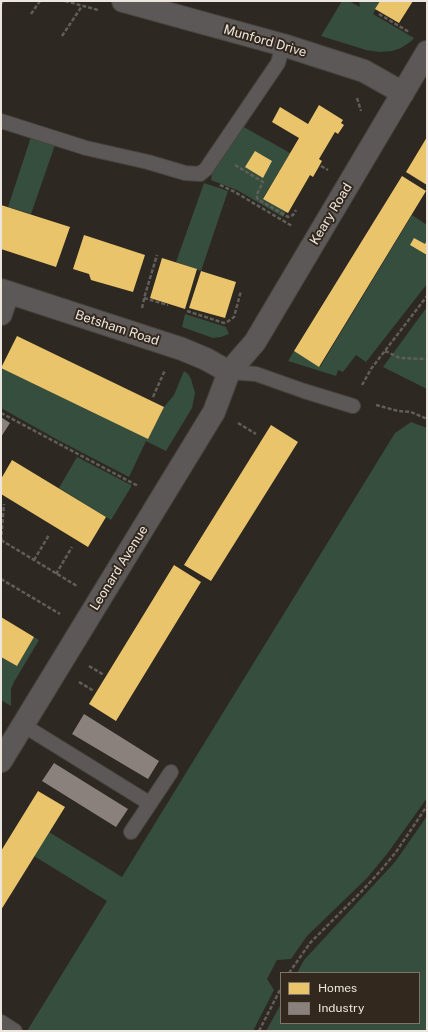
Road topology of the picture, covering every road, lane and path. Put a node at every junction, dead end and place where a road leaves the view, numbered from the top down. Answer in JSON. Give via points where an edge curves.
{"nodes":[{"id":1,"x":3,"y":1,"type":"edge"},
{"id":2,"x":40,"y":1,"type":"edge"},
{"id":3,"x":65,"y":1,"type":"edge"},
{"id":4,"x":135,"y":3,"type":"edge"},
{"id":5,"x":1,"y":4,"type":"edge"},
{"id":6,"x":82,"y":6,"type":"junction"},
{"id":7,"x":102,"y":11,"type":"dead end"},
{"id":8,"x":31,"y":14,"type":"dead end"},
{"id":9,"x":379,"y":14,"type":"dead end"},
{"id":10,"x":412,"y":34,"type":"dead end"},
{"id":11,"x":62,"y":36,"type":"dead end"},
{"id":12,"x":283,"y":45,"type":"junction"},
{"id":13,"x":427,"y":52,"type":"edge"},
{"id":14,"x":402,"y":92,"type":"junction"},
{"id":15,"x":355,"y":95,"type":"dead end"},
{"id":16,"x":361,"y":114,"type":"dead end"},
{"id":17,"x":1,"y":121,"type":"edge"},
{"id":18,"x":216,"y":154,"type":"junction"},
{"id":19,"x":204,"y":171,"type":"junction"},
{"id":20,"x":296,"y":210,"type":"dead end"},
{"id":21,"x":297,"y":229,"type":"dead end"},
{"id":22,"x":157,"y":255,"type":"dead end"},
{"id":23,"x":4,"y":291,"type":"edge"},
{"id":24,"x":241,"y":291,"type":"dead end"},
{"id":25,"x":427,"y":296,"type":"edge"},
{"id":26,"x":144,"y":298,"type":"junction"},
{"id":27,"x":168,"y":305,"type":"dead end"},
{"id":28,"x":142,"y":311,"type":"dead end"},
{"id":29,"x":187,"y":312,"type":"dead end"},
{"id":30,"x":1,"y":314,"type":"edge"},
{"id":31,"x":385,"y":351,"type":"junction"},
{"id":32,"x":427,"y":358,"type":"edge"},
{"id":33,"x":167,"y":366,"type":"dead end"},
{"id":34,"x":229,"y":372,"type":"junction"},
{"id":35,"x":153,"y":397,"type":"dead end"},
{"id":36,"x":353,"y":406,"type":"junction"},
{"id":37,"x":1,"y":413,"type":"edge"},
{"id":38,"x":427,"y":419,"type":"edge"},
{"id":39,"x":236,"y":421,"type":"dead end"},
{"id":40,"x":256,"y":434,"type":"dead end"},
{"id":41,"x":140,"y":488,"type":"dead end"},
{"id":42,"x":4,"y":504,"type":"dead end"},
{"id":43,"x":49,"y":535,"type":"dead end"},
{"id":44,"x":1,"y":541,"type":"edge"},
{"id":45,"x":72,"y":547,"type":"dead end"},
{"id":46,"x":34,"y":560,"type":"junction"},
{"id":47,"x":56,"y":574,"type":"junction"},
{"id":48,"x":1,"y":579,"type":"edge"},
{"id":49,"x":81,"y":580,"type":"dead end"},
{"id":50,"x":77,"y":587,"type":"junction"},
{"id":51,"x":74,"y":592,"type":"dead end"},
{"id":52,"x":64,"y":609,"type":"dead end"},
{"id":53,"x":86,"y":664,"type":"dead end"},
{"id":54,"x":104,"y":675,"type":"dead end"},
{"id":55,"x":76,"y":681,"type":"dead end"},
{"id":56,"x":94,"y":691,"type":"dead end"},
{"id":57,"x":23,"y":724,"type":"junction"},
{"id":58,"x":1,"y":760,"type":"edge"},
{"id":59,"x":171,"y":772,"type":"dead end"},
{"id":60,"x":149,"y":803,"type":"junction"},
{"id":61,"x":427,"y":806,"type":"edge"},
{"id":62,"x":131,"y":832,"type":"dead end"},
{"id":63,"x":289,"y":972,"type":"edge"},
{"id":64,"x":280,"y":990,"type":"edge"},
{"id":65,"x":1,"y":1022,"type":"edge"},
{"id":66,"x":15,"y":1031,"type":"edge"},
{"id":67,"x":259,"y":1031,"type":"edge"}],
"edges":[{"from":1,"to":5,"type":"path"},
{"from":2,"to":8,"type":"path"},
{"from":3,"to":6,"type":"path"},
{"from":4,"to":12,"type":"street","name":"Munford Drive"},
{"from":6,"to":7,"type":"path"},
{"from":6,"to":11,"type":"path"},
{"from":9,"to":10,"type":"path"},
{"from":12,"to":14,"type":"street","name":"Munford Drive","via":[[368,72]]},
{"from":12,"to":18,"type":"lane","via":[[278,63]]},
{"from":13,"to":14,"type":"street","name":"Keary Road"},
{"from":14,"to":34,"type":"street","name":"Keary Road","via":[[255,342]]},
{"from":15,"to":16,"type":"path"},
{"from":17,"to":19,"type":"lane","via":[[86,148],[185,173],[197,174]]},
{"from":18,"to":19,"type":"lane"},
{"from":18,"to":20,"type":"path","via":[[262,181],[263,184],[257,194],[259,200],[288,217]]},
{"from":19,"to":21,"type":"path","via":[[207,180],[233,190]]},
{"from":22,"to":26,"type":"path"},
{"from":23,"to":30,"type":"street"},
{"from":23,"to":34,"type":"street","name":"Betsham Road","via":[[182,349]]},
{"from":24,"to":29,"type":"path","via":[[234,317],[227,322]]},
{"from":25,"to":31,"type":"path"},
{"from":26,"to":27,"type":"path"},
{"from":26,"to":28,"type":"path"},
{"from":31,"to":32,"type":"path","via":[[403,359]]},
{"from":31,"to":36,"type":"path","via":[[371,369]]},
{"from":33,"to":35,"type":"path"},
{"from":34,"to":36,"type":"lane","via":[[256,374]]},
{"from":34,"to":57,"type":"street","name":"Leonard Avenue","via":[[214,412]]},
{"from":36,"to":38,"type":"path","via":[[375,405],[411,412]]},
{"from":37,"to":41,"type":"path"},
{"from":39,"to":40,"type":"path"},
{"from":42,"to":44,"type":"path"},
{"from":43,"to":46,"type":"path"},
{"from":44,"to":46,"type":"path"},
{"from":45,"to":47,"type":"path"},
{"from":46,"to":47,"type":"path"},
{"from":47,"to":50,"type":"path"},
{"from":48,"to":52,"type":"path","via":[[60,615]]},
{"from":49,"to":50,"type":"path"},
{"from":50,"to":51,"type":"path"},
{"from":53,"to":54,"type":"path"},
{"from":55,"to":56,"type":"path"},
{"from":57,"to":58,"type":"street","name":"Leonard Avenue"},
{"from":57,"to":60,"type":"lane"},
{"from":59,"to":60,"type":"lane"},
{"from":60,"to":62,"type":"lane"},
{"from":61,"to":63,"type":"path","via":[[382,869],[310,943]]},
{"from":64,"to":67,"type":"path"},
{"from":65,"to":66,"type":"lane"}]}
